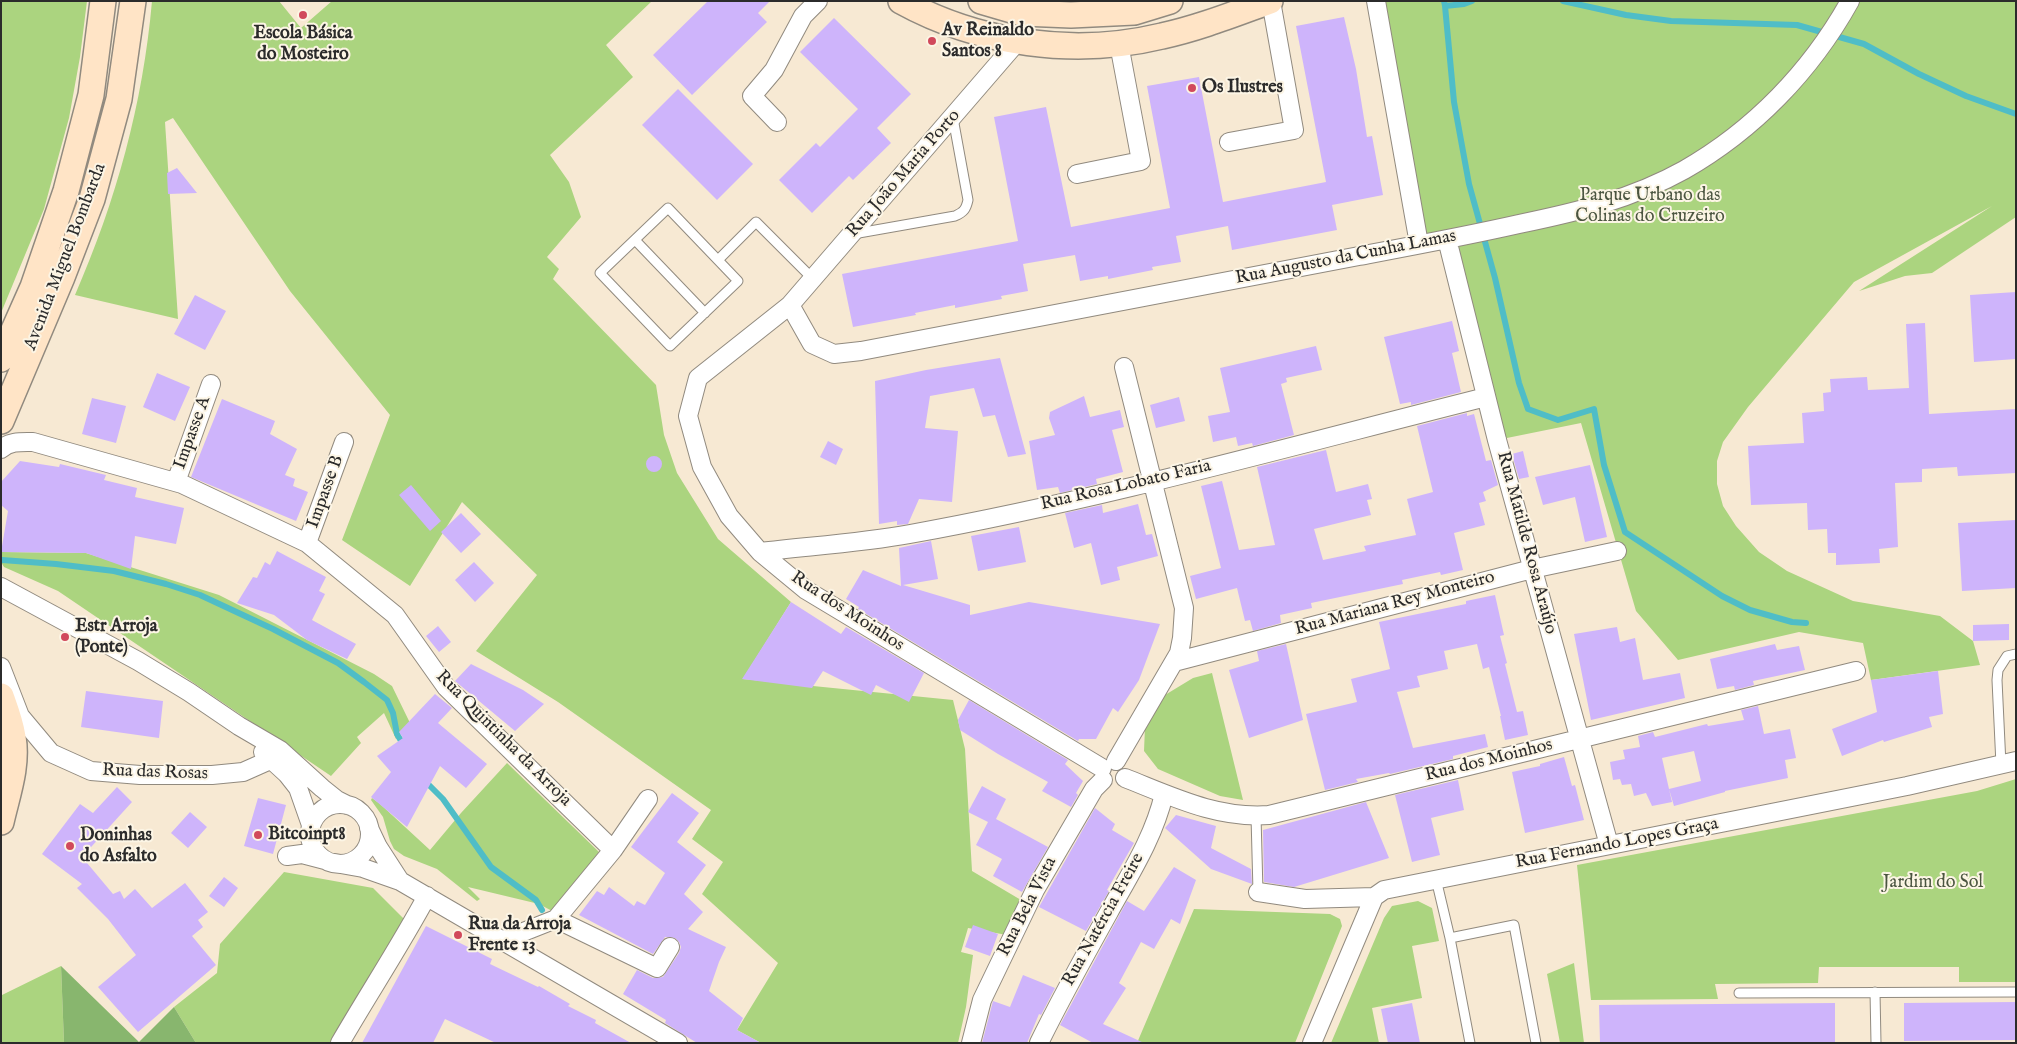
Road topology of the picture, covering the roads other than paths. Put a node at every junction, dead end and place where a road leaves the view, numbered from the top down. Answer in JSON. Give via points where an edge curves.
{"nodes":[{"id":1,"x":103,"y":1,"type":"edge"},
{"id":2,"x":133,"y":1,"type":"edge"},
{"id":3,"x":818,"y":1,"type":"edge"},
{"id":4,"x":901,"y":1,"type":"edge"},
{"id":5,"x":981,"y":1,"type":"edge"},
{"id":6,"x":1170,"y":1,"type":"edge"},
{"id":7,"x":1270,"y":1,"type":"edge"},
{"id":8,"x":1376,"y":1,"type":"edge"},
{"id":9,"x":1850,"y":1,"type":"edge"},
{"id":10,"x":1134,"y":7,"type":"edge"},
{"id":11,"x":1016,"y":42,"type":"junction"},
{"id":12,"x":1119,"y":44,"type":"junction"},
{"id":13,"x":953,"y":118,"type":"junction"},
{"id":14,"x":778,"y":122,"type":"dead end"},
{"id":15,"x":1229,"y":142,"type":"dead end"},
{"id":16,"x":1077,"y":174,"type":"dead end"},
{"id":17,"x":852,"y":234,"type":"junction"},
{"id":18,"x":1447,"y":239,"type":"junction"},
{"id":19,"x":635,"y":240,"type":"junction"},
{"id":20,"x":1419,"y":244,"type":"junction"},
{"id":21,"x":718,"y":260,"type":"junction"},
{"id":22,"x":813,"y":279,"type":"junction"},
{"id":23,"x":44,"y":292,"type":"junction"},
{"id":24,"x":790,"y":305,"type":"junction"},
{"id":25,"x":704,"y":313,"type":"junction"},
{"id":26,"x":1,"y":359,"type":"edge"},
{"id":27,"x":1124,"y":367,"type":"dead end"},
{"id":28,"x":211,"y":384,"type":"dead end"},
{"id":29,"x":1486,"y":397,"type":"junction"},
{"id":30,"x":1,"y":421,"type":"edge"},
{"id":31,"x":344,"y":442,"type":"dead end"},
{"id":32,"x":1,"y":450,"type":"edge"},
{"id":33,"x":176,"y":482,"type":"junction"},
{"id":34,"x":1151,"y":482,"type":"junction"},
{"id":35,"x":307,"y":543,"type":"junction"},
{"id":36,"x":1617,"y":551,"type":"dead end"},
{"id":37,"x":760,"y":552,"type":"junction"},
{"id":38,"x":1532,"y":569,"type":"junction"},
{"id":39,"x":1,"y":587,"type":"edge"},
{"id":40,"x":2016,"y":654,"type":"edge"},
{"id":41,"x":1174,"y":662,"type":"junction"},
{"id":42,"x":1,"y":667,"type":"edge"},
{"id":43,"x":1856,"y":671,"type":"dead end"},
{"id":44,"x":1,"y":696,"type":"edge"},
{"id":45,"x":239,"y":726,"type":"junction"},
{"id":46,"x":1581,"y":738,"type":"junction"},
{"id":47,"x":270,"y":760,"type":"junction"},
{"id":48,"x":2008,"y":763,"type":"edge"},
{"id":49,"x":1107,"y":770,"type":"junction"},
{"id":50,"x":1164,"y":794,"type":"junction"},
{"id":51,"x":648,"y":799,"type":"dead end"},
{"id":52,"x":347,"y":805,"type":"junction"},
{"id":53,"x":1256,"y":816,"type":"junction"},
{"id":54,"x":1,"y":822,"type":"edge"},
{"id":55,"x":369,"y":828,"type":"junction"},
{"id":56,"x":310,"y":830,"type":"junction"},
{"id":57,"x":1609,"y":845,"type":"junction"},
{"id":58,"x":613,"y":850,"type":"junction"},
{"id":59,"x":330,"y":862,"type":"junction"},
{"id":60,"x":1436,"y":879,"type":"junction"},
{"id":61,"x":400,"y":881,"type":"junction"},
{"id":62,"x":1258,"y":892,"type":"joint"},
{"id":63,"x":427,"y":896,"type":"junction"},
{"id":64,"x":1374,"y":898,"type":"junction"},
{"id":65,"x":556,"y":919,"type":"junction"},
{"id":66,"x":1450,"y":938,"type":"junction"},
{"id":67,"x":503,"y":940,"type":"junction"},
{"id":68,"x":670,"y":947,"type":"dead end"},
{"id":69,"x":1875,"y":992,"type":"junction"},
{"id":70,"x":2016,"y":992,"type":"edge"},
{"id":71,"x":1739,"y":993,"type":"dead end"},
{"id":72,"x":340,"y":1043,"type":"edge"},
{"id":73,"x":678,"y":1043,"type":"edge"},
{"id":74,"x":970,"y":1043,"type":"edge"},
{"id":75,"x":1039,"y":1043,"type":"edge"},
{"id":76,"x":1312,"y":1043,"type":"edge"},
{"id":77,"x":1470,"y":1043,"type":"edge"},
{"id":78,"x":1536,"y":1043,"type":"edge"},
{"id":79,"x":1876,"y":1043,"type":"edge"}],
"edges":[{"from":1,"to":23,"type":"main road","name":"Avenida Miguel Bombarda","via":[[90,95]]},
{"from":2,"to":23,"type":"main road","name":"Avenida Miguel Bombarda","via":[[119,99],[92,199]]},
{"from":3,"to":14,"type":"street","via":[[803,16],[774,70],[752,96]]},
{"from":4,"to":11,"type":"main road","via":[[943,21]]},
{"from":5,"to":10,"type":"main road","via":[[1022,13],[1104,15]]},
{"from":6,"to":10,"type":"main road"},
{"from":7,"to":12,"type":"main road","via":[[1161,37]]},
{"from":7,"to":15,"type":"street","via":[[1294,130]]},
{"from":8,"to":20,"type":"street"},
{"from":9,"to":18,"type":"street","name":"Rua Augusto da Cunha Lamas","via":[[1814,58],[1766,110],[1728,142],[1683,170],[1614,201],[1587,209]]},
{"from":11,"to":12,"type":"main road"},
{"from":11,"to":13,"type":"street","name":"Rua João Maria Porto"},
{"from":12,"to":16,"type":"street","via":[[1141,161]]},
{"from":13,"to":17,"type":"street","name":"Rua João Maria Porto"},
{"from":13,"to":17,"type":"lane","via":[[968,200],[963,213]]},
{"from":17,"to":22,"type":"street","name":"Rua João Maria Porto"},
{"from":18,"to":20,"type":"street","name":"Rua Augusto da Cunha Lamas"},
{"from":18,"to":29,"type":"street","name":"Rua Matilde Rosa Araújo"},
{"from":19,"to":21,"type":"lane","via":[[668,208]]},
{"from":19,"to":25,"type":"lane"},
{"from":19,"to":25,"type":"lane","via":[[600,273],[670,346]]},
{"from":20,"to":24,"type":"street","name":"Rua Augusto da Cunha Lamas","via":[[834,354],[812,344]]},
{"from":21,"to":22,"type":"lane","via":[[756,222]]},
{"from":21,"to":25,"type":"lane","via":[[738,281]]},
{"from":22,"to":24,"type":"street","name":"Rua João Maria Porto"},
{"from":23,"to":26,"type":"main road","name":"Avenida Miguel Bombarda"},
{"from":23,"to":30,"type":"main road","name":"Avenida Miguel Bombarda"},
{"from":24,"to":37,"type":"street","name":"Rua dos Moinhos","via":[[698,378],[688,416],[702,466],[730,516]]},
{"from":27,"to":34,"type":"street","name":"Rua Bela Vista"},
{"from":28,"to":33,"type":"street","name":"Impasse A"},
{"from":29,"to":34,"type":"street","name":"Rua Rosa Lobato Faria"},
{"from":29,"to":38,"type":"street","name":"Rua Matilde Rosa Araújo"},
{"from":31,"to":35,"type":"street","name":"Impasse B"},
{"from":32,"to":33,"type":"street","name":"Rua Quintinha da Arroja","via":[[7,444],[33,442]]},
{"from":33,"to":35,"type":"street","name":"Rua Quintinha da Arroja"},
{"from":34,"to":37,"type":"street","name":"Rua Rosa Lobato Faria","via":[[908,535]]},
{"from":34,"to":41,"type":"street","name":"Rua Bela Vista","via":[[1184,608],[1182,646]]},
{"from":35,"to":58,"type":"street","name":"Rua Quintinha da Arroja","via":[[395,615],[446,687]]},
{"from":36,"to":38,"type":"street","name":"Rua Mariana Rey Monteiro"},
{"from":37,"to":49,"type":"street","name":"Rua dos Moinhos","via":[[806,590]]},
{"from":38,"to":41,"type":"street","name":"Rua Mariana Rey Monteiro"},
{"from":38,"to":46,"type":"street","name":"Rua Matilde Rosa Araújo"},
{"from":39,"to":45,"type":"street","via":[[138,661]]},
{"from":40,"to":48,"type":"lane","via":[[2007,656],[1998,670]]},
{"from":41,"to":49,"type":"street","name":"Rua Bela Vista"},
{"from":42,"to":47,"type":"street","name":"Rua das Rosas","via":[[20,716],[51,753],[91,771],[212,775],[243,772]]},
{"from":43,"to":46,"type":"street","name":"Rua dos Moinhos"},
{"from":44,"to":54,"type":"main road","via":[[11,725],[15,751]]},
{"from":45,"to":47,"type":"street"},
{"from":45,"to":52,"type":"street","via":[[280,750],[322,788]]},
{"from":46,"to":53,"type":"street","name":"Rua dos Moinhos"},
{"from":46,"to":57,"type":"street","name":"Rua Matilde Rosa Araújo"},
{"from":47,"to":56,"type":"street","via":[[298,788]]},
{"from":48,"to":57,"type":"street","name":"Rua Fernando Lopes Graça"},
{"from":49,"to":50,"type":"street","name":"Rua dos Moinhos","via":[[1109,785],[1116,785],[1125,778]]},
{"from":49,"to":74,"type":"street","name":"Rua Bela Vista","via":[[1035,890],[982,1000]]},
{"from":50,"to":53,"type":"street","name":"Rua dos Moinhos","via":[[1217,811]]},
{"from":50,"to":75,"type":"street","name":"Rua Natércia Freire","via":[[1142,853]]},
{"from":51,"to":58,"type":"street"},
{"from":52,"to":55,"type":"street","via":[[361,813]]},
{"from":52,"to":56,"type":"street","via":[[323,809],[315,816]]},
{"from":53,"to":62,"type":"lane"},
{"from":55,"to":59,"type":"street","via":[[363,852],[350,861]]},
{"from":55,"to":61,"type":"street"},
{"from":56,"to":59,"type":"street","via":[[312,845]]},
{"from":56,"to":59,"type":"street","via":[[304,842],[287,856],[302,854]]},
{"from":57,"to":60,"type":"street","name":"Rua Fernando Lopes Graça"},
{"from":58,"to":65,"type":"street"},
{"from":59,"to":61,"type":"street","via":[[363,868]]},
{"from":60,"to":64,"type":"street","name":"Rua Fernando Lopes Graça","via":[[1384,890]]},
{"from":60,"to":66,"type":"lane"},
{"from":61,"to":63,"type":"street"},
{"from":62,"to":64,"type":"street","via":[[1306,899]]},
{"from":63,"to":67,"type":"street"},
{"from":63,"to":72,"type":"street"},
{"from":64,"to":76,"type":"street"},
{"from":65,"to":67,"type":"street"},
{"from":65,"to":68,"type":"street","via":[[657,968]]},
{"from":66,"to":77,"type":"lane"},
{"from":66,"to":78,"type":"lane","via":[[1514,925]]},
{"from":67,"to":73,"type":"street"},
{"from":69,"to":70,"type":"lane"},
{"from":69,"to":71,"type":"lane"},
{"from":69,"to":79,"type":"lane"}]}
